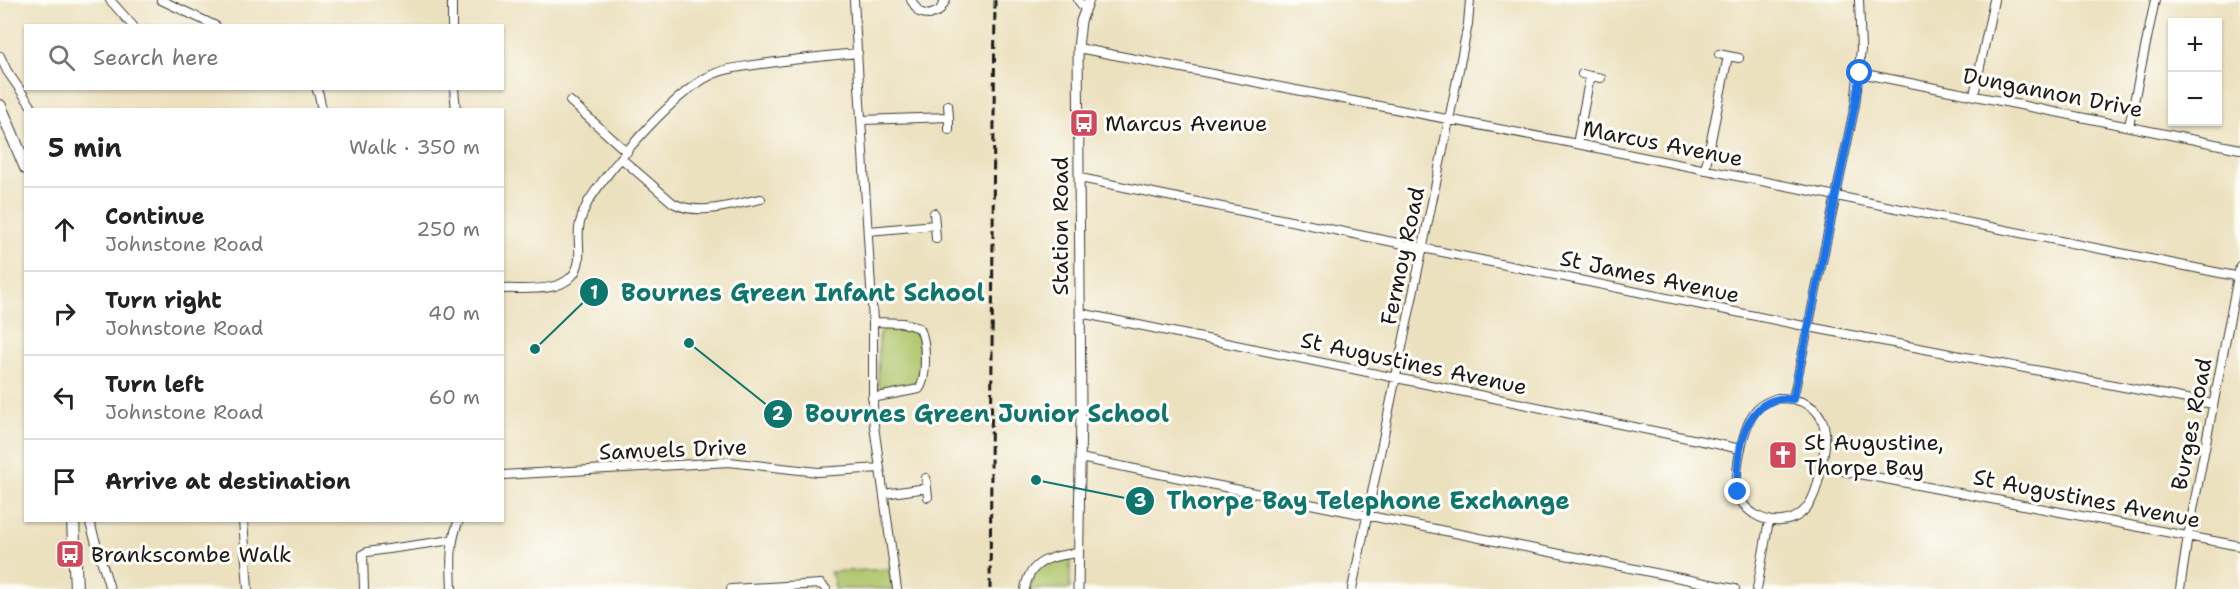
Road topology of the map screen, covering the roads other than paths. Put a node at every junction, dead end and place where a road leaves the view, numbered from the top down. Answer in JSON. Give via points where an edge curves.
{"nodes":[{"id":1,"x":110,"y":0,"type":"edge"},
{"id":2,"x":161,"y":0,"type":"edge"},
{"id":3,"x":452,"y":0,"type":"edge"},
{"id":4,"x":854,"y":0,"type":"edge"},
{"id":5,"x":911,"y":0,"type":"edge"},
{"id":6,"x":946,"y":0,"type":"edge"},
{"id":7,"x":1078,"y":0,"type":"edge"},
{"id":8,"x":1470,"y":0,"type":"edge"},
{"id":9,"x":1859,"y":0,"type":"edge"},
{"id":10,"x":1994,"y":0,"type":"edge"},
{"id":11,"x":2155,"y":0,"type":"edge"},
{"id":12,"x":1087,"y":4,"type":"edge"},
{"id":13,"x":131,"y":24,"type":"edge"},
{"id":14,"x":212,"y":24,"type":"edge"},
{"id":15,"x":452,"y":24,"type":"edge"},
{"id":16,"x":1078,"y":48,"type":"junction"},
{"id":17,"x":858,"y":53,"type":"junction"},
{"id":18,"x":1719,"y":54,"type":"dead end"},
{"id":19,"x":0,"y":56,"type":"edge"},
{"id":20,"x":1728,"y":56,"type":"junction"},
{"id":21,"x":1739,"y":58,"type":"dead end"},
{"id":22,"x":1860,"y":73,"type":"junction"},
{"id":23,"x":1601,"y":78,"type":"dead end"},
{"id":24,"x":317,"y":90,"type":"edge"},
{"id":25,"x":454,"y":90,"type":"edge"},
{"id":26,"x":1974,"y":95,"type":"junction"},
{"id":27,"x":570,"y":101,"type":"dead end"},
{"id":28,"x":948,"y":105,"type":"dead end"},
{"id":29,"x":0,"y":106,"type":"edge"},
{"id":30,"x":33,"y":108,"type":"edge"},
{"id":31,"x":321,"y":108,"type":"edge"},
{"id":32,"x":456,"y":108,"type":"edge"},
{"id":33,"x":949,"y":117,"type":"junction"},
{"id":34,"x":862,"y":120,"type":"junction"},
{"id":35,"x":1449,"y":120,"type":"junction"},
{"id":36,"x":2129,"y":126,"type":"junction"},
{"id":37,"x":949,"y":130,"type":"dead end"},
{"id":38,"x":1577,"y":144,"type":"junction"},
{"id":39,"x":2240,"y":149,"type":"edge"},
{"id":40,"x":627,"y":152,"type":"junction"},
{"id":41,"x":622,"y":159,"type":"junction"},
{"id":42,"x":24,"y":163,"type":"edge"},
{"id":43,"x":1705,"y":170,"type":"junction"},
{"id":44,"x":1080,"y":178,"type":"junction"},
{"id":45,"x":1835,"y":195,"type":"junction"},
{"id":46,"x":761,"y":199,"type":"dead end"},
{"id":47,"x":934,"y":213,"type":"dead end"},
{"id":48,"x":935,"y":225,"type":"junction"},
{"id":49,"x":869,"y":231,"type":"junction"},
{"id":50,"x":936,"y":239,"type":"dead end"},
{"id":51,"x":1423,"y":247,"type":"junction"},
{"id":52,"x":2240,"y":266,"type":"edge"},
{"id":53,"x":2239,"y":277,"type":"edge"},
{"id":54,"x":504,"y":289,"type":"edge"},
{"id":55,"x":1080,"y":313,"type":"junction"},
{"id":56,"x":873,"y":322,"type":"junction"},
{"id":57,"x":1809,"y":327,"type":"junction"},
{"id":58,"x":1396,"y":377,"type":"junction"},
{"id":59,"x":872,"y":398,"type":"junction"},
{"id":60,"x":1793,"y":399,"type":"junction"},
{"id":61,"x":2213,"y":404,"type":"junction"},
{"id":62,"x":1741,"y":450,"type":"junction"},
{"id":63,"x":1080,"y":458,"type":"junction"},
{"id":64,"x":1822,"y":467,"type":"junction"},
{"id":65,"x":880,"y":468,"type":"junction"},
{"id":66,"x":504,"y":475,"type":"edge"},
{"id":67,"x":926,"y":478,"type":"dead end"},
{"id":68,"x":927,"y":488,"type":"junction"},
{"id":69,"x":884,"y":494,"type":"junction"},
{"id":70,"x":928,"y":497,"type":"dead end"},
{"id":71,"x":1367,"y":516,"type":"junction"},
{"id":72,"x":1768,"y":520,"type":"junction"},
{"id":73,"x":73,"y":522,"type":"edge"},
{"id":74,"x":90,"y":522,"type":"edge"},
{"id":75,"x":243,"y":522,"type":"edge"},
{"id":76,"x":458,"y":522,"type":"edge"},
{"id":77,"x":2187,"y":536,"type":"junction"},
{"id":78,"x":452,"y":540,"type":"junction"},
{"id":79,"x":2240,"y":546,"type":"edge"},
{"id":80,"x":1079,"y":553,"type":"junction"},
{"id":81,"x":76,"y":589,"type":"edge"},
{"id":82,"x":110,"y":589,"type":"edge"},
{"id":83,"x":248,"y":589,"type":"edge"},
{"id":84,"x":364,"y":589,"type":"edge"},
{"id":85,"x":452,"y":589,"type":"edge"},
{"id":86,"x":731,"y":589,"type":"edge"},
{"id":87,"x":826,"y":589,"type":"edge"},
{"id":88,"x":897,"y":589,"type":"edge"},
{"id":89,"x":1025,"y":589,"type":"edge"},
{"id":90,"x":1078,"y":589,"type":"edge"},
{"id":91,"x":1352,"y":589,"type":"edge"},
{"id":92,"x":1735,"y":589,"type":"edge"},
{"id":93,"x":1757,"y":589,"type":"edge"},
{"id":94,"x":2180,"y":589,"type":"edge"}],
"edges":[{"from":1,"to":13,"type":"street"},
{"from":2,"to":14,"type":"street"},
{"from":3,"to":15,"type":"street"},
{"from":4,"to":17,"type":"street"},
{"from":5,"to":6,"type":"street","via":[[919,12],[929,15],[939,11]]},
{"from":7,"to":12,"type":"street","name":"Station Road"},
{"from":8,"to":35,"type":"street","name":"Fermoy Road"},
{"from":9,"to":22,"type":"street"},
{"from":10,"to":26,"type":"street"},
{"from":11,"to":36,"type":"street"},
{"from":12,"to":16,"type":"street","name":"Station Road"},
{"from":16,"to":35,"type":"street","name":"Marcus Avenue"},
{"from":16,"to":44,"type":"street","name":"Station Road"},
{"from":17,"to":34,"type":"street"},
{"from":17,"to":40,"type":"street","via":[[789,59],[716,72],[669,104]]},
{"from":18,"to":20,"type":"street"},
{"from":19,"to":30,"type":"street"},
{"from":20,"to":21,"type":"street"},
{"from":20,"to":43,"type":"street"},
{"from":22,"to":26,"type":"street","name":"Dungannon Drive"},
{"from":22,"to":45,"type":"street"},
{"from":23,"to":38,"type":"street","via":[[1586,75]]},
{"from":24,"to":31,"type":"street"},
{"from":25,"to":32,"type":"street"},
{"from":26,"to":36,"type":"street","name":"Dungannon Drive"},
{"from":27,"to":40,"type":"street"},
{"from":28,"to":33,"type":"street"},
{"from":29,"to":42,"type":"main road"},
{"from":33,"to":34,"type":"street"},
{"from":33,"to":37,"type":"street"},
{"from":34,"to":49,"type":"street"},
{"from":35,"to":38,"type":"street","name":"Marcus Avenue"},
{"from":35,"to":51,"type":"street","name":"Fermoy Road"},
{"from":36,"to":39,"type":"street","name":"Dungannon Drive"},
{"from":38,"to":43,"type":"street","name":"Marcus Avenue"},
{"from":40,"to":41,"type":"street"},
{"from":41,"to":46,"type":"street","via":[[681,208],[701,210]]},
{"from":41,"to":54,"type":"street","via":[[582,214],[579,259],[572,277],[549,287]]},
{"from":43,"to":45,"type":"street","name":"Marcus Avenue"},
{"from":44,"to":51,"type":"street","name":"St James Avenue"},
{"from":44,"to":55,"type":"street","name":"Station Road"},
{"from":45,"to":53,"type":"street","name":"Marcus Avenue"},
{"from":45,"to":57,"type":"street"},
{"from":47,"to":48,"type":"street"},
{"from":48,"to":49,"type":"street"},
{"from":48,"to":50,"type":"street"},
{"from":49,"to":56,"type":"street"},
{"from":51,"to":57,"type":"street","name":"St James Avenue"},
{"from":51,"to":58,"type":"street","name":"Fermoy Road"},
{"from":52,"to":53,"type":"street","name":"Burges Road"},
{"from":53,"to":61,"type":"street","name":"Burges Road"},
{"from":55,"to":58,"type":"street","name":"St Augustines Avenue"},
{"from":55,"to":63,"type":"street","name":"Station Road"},
{"from":56,"to":59,"type":"street"},
{"from":56,"to":59,"type":"street","via":[[919,328],[924,337],[924,368],[919,390]]},
{"from":57,"to":60,"type":"street"},
{"from":57,"to":61,"type":"street","name":"St James Avenue"},
{"from":58,"to":62,"type":"street","name":"St Augustines Avenue"},
{"from":58,"to":71,"type":"street","name":"Fermoy Road"},
{"from":59,"to":65,"type":"street"},
{"from":60,"to":62,"type":"street","via":[[1777,398],[1756,409]]},
{"from":60,"to":64,"type":"street","via":[[1809,405],[1821,418],[1825,432]]},
{"from":61,"to":77,"type":"street","name":"Burges Road"},
{"from":62,"to":72,"type":"street","via":[[1739,498],[1753,514]]},
{"from":63,"to":71,"type":"street"},
{"from":63,"to":80,"type":"street","name":"Station Road"},
{"from":64,"to":72,"type":"street","via":[[1812,501],[1802,514],[1785,521]]},
{"from":64,"to":77,"type":"street","name":"St Augustines Avenue"},
{"from":65,"to":66,"type":"street","name":"Samuels Drive","via":[[802,472],[729,462]]},
{"from":65,"to":69,"type":"street"},
{"from":67,"to":68,"type":"street"},
{"from":68,"to":69,"type":"street"},
{"from":68,"to":70,"type":"street"},
{"from":69,"to":88,"type":"street"},
{"from":71,"to":91,"type":"street","name":"Fermoy Road"},
{"from":71,"to":92,"type":"street"},
{"from":72,"to":93,"type":"street"},
{"from":73,"to":81,"type":"main road"},
{"from":74,"to":82,"type":"street"},
{"from":75,"to":83,"type":"street"},
{"from":76,"to":78,"type":"street"},
{"from":77,"to":79,"type":"street","name":"St Augustines Avenue"},
{"from":77,"to":94,"type":"street","name":"Burges Road"},
{"from":78,"to":84,"type":"street","via":[[363,554]]},
{"from":78,"to":85,"type":"street"},
{"from":80,"to":89,"type":"street","via":[[1058,554],[1036,565]]},
{"from":80,"to":90,"type":"street","name":"Station Road"},
{"from":86,"to":87,"type":"street","via":[[821,584]]}]}
